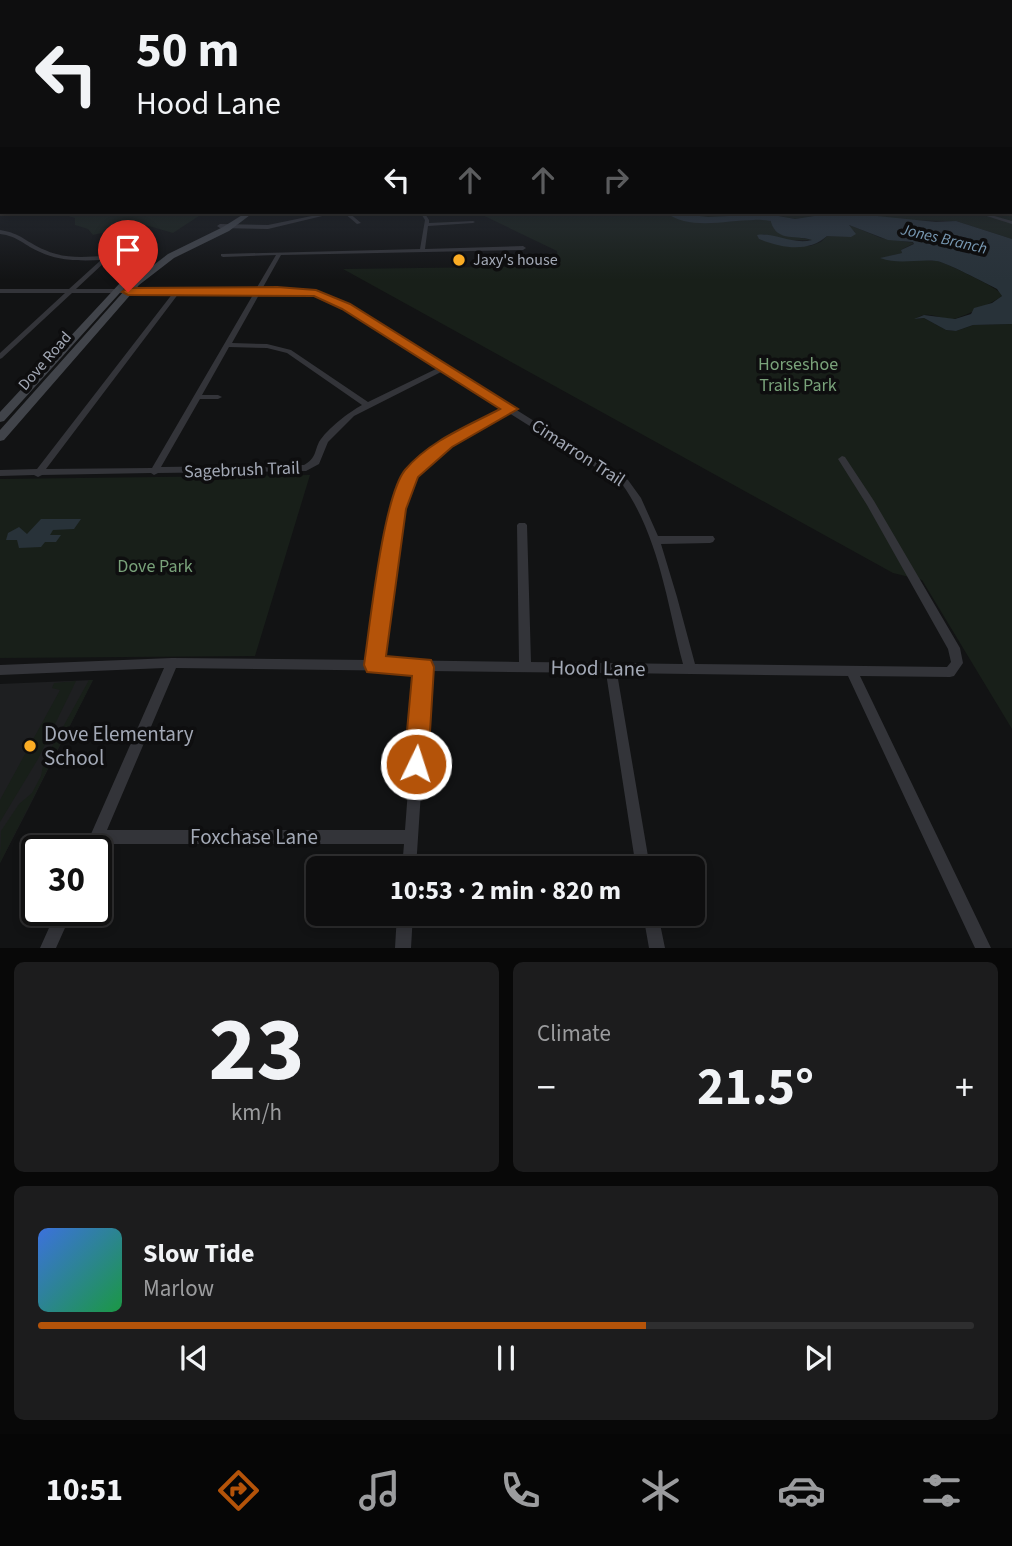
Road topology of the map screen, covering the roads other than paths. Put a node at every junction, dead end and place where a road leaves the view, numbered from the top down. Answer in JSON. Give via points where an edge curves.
{"nodes":[{"id":1,"x":239,"y":214,"type":"edge"},
{"id":2,"x":247,"y":214,"type":"edge"},
{"id":3,"x":328,"y":214,"type":"edge"},
{"id":4,"x":348,"y":214,"type":"edge"},
{"id":5,"x":423,"y":214,"type":"edge"},
{"id":6,"x":983,"y":214,"type":"edge"},
{"id":7,"x":473,"y":222,"type":"dead end"},
{"id":8,"x":359,"y":223,"type":"dead end"},
{"id":9,"x":1012,"y":223,"type":"edge"},
{"id":10,"x":427,"y":225,"type":"junction"},
{"id":11,"x":224,"y":227,"type":"junction"},
{"id":12,"x":0,"y":232,"type":"edge"},
{"id":13,"x":120,"y":245,"type":"dead end"},
{"id":14,"x":523,"y":248,"type":"dead end"},
{"id":15,"x":422,"y":251,"type":"junction"},
{"id":16,"x":279,"y":253,"type":"junction"},
{"id":17,"x":223,"y":255,"type":"dead end"},
{"id":18,"x":104,"y":258,"type":"junction"},
{"id":19,"x":0,"y":291,"type":"edge"},
{"id":20,"x":257,"y":291,"type":"junction"},
{"id":21,"x":122,"y":292,"type":"junction"},
{"id":22,"x":177,"y":292,"type":"junction"},
{"id":23,"x":68,"y":293,"type":"junction"},
{"id":24,"x":226,"y":345,"type":"junction"},
{"id":25,"x":0,"y":356,"type":"edge"},
{"id":26,"x":444,"y":368,"type":"junction"},
{"id":27,"x":196,"y":397,"type":"junction"},
{"id":28,"x":218,"y":397,"type":"dead end"},
{"id":29,"x":367,"y":405,"type":"junction"},
{"id":30,"x":511,"y":409,"type":"junction"},
{"id":31,"x":0,"y":419,"type":"edge"},
{"id":32,"x":0,"y":437,"type":"edge"},
{"id":33,"x":842,"y":459,"type":"dead end"},
{"id":34,"x":154,"y":472,"type":"junction"},
{"id":35,"x":0,"y":473,"type":"edge"},
{"id":36,"x":38,"y":474,"type":"junction"},
{"id":37,"x":522,"y":525,"type":"dead end"},
{"id":38,"x":710,"y":539,"type":"dead end"},
{"id":39,"x":654,"y":540,"type":"junction"},
{"id":40,"x":172,"y":663,"type":"junction"},
{"id":41,"x":374,"y":665,"type":"junction"},
{"id":42,"x":423,"y":667,"type":"junction"},
{"id":43,"x":525,"y":667,"type":"junction"},
{"id":44,"x":690,"y":668,"type":"junction"},
{"id":45,"x":0,"y":670,"type":"edge"},
{"id":46,"x":611,"y":670,"type":"junction"},
{"id":47,"x":852,"y":671,"type":"junction"},
{"id":48,"x":98,"y":835,"type":"edge"},
{"id":49,"x":411,"y":837,"type":"junction"},
{"id":50,"x":112,"y":844,"type":"edge"},
{"id":51,"x":410,"y":856,"type":"edge"},
{"id":52,"x":641,"y":856,"type":"edge"},
{"id":53,"x":58,"y":926,"type":"edge"},
{"id":54,"x":404,"y":926,"type":"edge"},
{"id":55,"x":653,"y":926,"type":"edge"},
{"id":56,"x":48,"y":947,"type":"edge"},
{"id":57,"x":403,"y":947,"type":"edge"},
{"id":58,"x":657,"y":947,"type":"edge"},
{"id":59,"x":983,"y":947,"type":"edge"}],
"edges":[{"from":1,"to":11,"type":"main road","name":"Dove Road"},
{"from":2,"to":11,"type":"main road","name":"Dove Road"},
{"from":3,"to":11,"type":"street","via":[[274,226]]},
{"from":4,"to":8,"type":"street"},
{"from":5,"to":10,"type":"street"},
{"from":6,"to":9,"type":"street"},
{"from":7,"to":10,"type":"street"},
{"from":10,"to":15,"type":"street"},
{"from":11,"to":21,"type":"main road","name":"Dove Road","via":[[171,256]]},
{"from":12,"to":18,"type":"street","via":[[16,234],[39,250],[63,257]]},
{"from":13,"to":18,"type":"street"},
{"from":14,"to":15,"type":"street"},
{"from":15,"to":16,"type":"street"},
{"from":16,"to":17,"type":"street"},
{"from":16,"to":20,"type":"street"},
{"from":18,"to":23,"type":"street"},
{"from":19,"to":23,"type":"street","name":"Cimarron Trail"},
{"from":20,"to":22,"type":"street","name":"Cimarron Trail"},
{"from":20,"to":24,"type":"street"},
{"from":20,"to":26,"type":"street","name":"Cimarron Trail","via":[[303,291],[327,297]]},
{"from":21,"to":22,"type":"street","name":"Cimarron Trail"},
{"from":21,"to":23,"type":"street","name":"Cimarron Trail"},
{"from":21,"to":31,"type":"main road","name":"Dove Road"},
{"from":21,"to":32,"type":"main road","name":"Dove Road"},
{"from":22,"to":36,"type":"street"},
{"from":23,"to":25,"type":"street"},
{"from":24,"to":27,"type":"street"},
{"from":24,"to":29,"type":"street","via":[[289,351]]},
{"from":26,"to":29,"type":"street","name":"Sagebrush Trail"},
{"from":26,"to":30,"type":"street","name":"Cimarron Trail"},
{"from":27,"to":28,"type":"street"},
{"from":27,"to":34,"type":"street"},
{"from":29,"to":34,"type":"street","name":"Sagebrush Trail","via":[[333,430],[312,466]]},
{"from":30,"to":39,"type":"street","name":"Cimarron Trail","via":[[625,482],[648,518]]},
{"from":30,"to":41,"type":"street","via":[[447,444],[410,474],[398,509]]},
{"from":33,"to":47,"type":"street","name":"Hood Lane","via":[[954,648],[957,663],[950,672]]},
{"from":34,"to":36,"type":"street","name":"Sagebrush Trail"},
{"from":35,"to":36,"type":"street","name":"Sagebrush Trail"},
{"from":37,"to":43,"type":"street"},
{"from":38,"to":39,"type":"street"},
{"from":39,"to":44,"type":"street","name":"Cimarron Trail"},
{"from":40,"to":41,"type":"street","name":"Hood Lane"},
{"from":40,"to":45,"type":"street","name":"Hood Lane"},
{"from":40,"to":48,"type":"street"},
{"from":41,"to":42,"type":"street","name":"Hood Lane"},
{"from":42,"to":43,"type":"street","name":"Hood Lane"},
{"from":42,"to":49,"type":"street"},
{"from":43,"to":46,"type":"street","name":"Hood Lane"},
{"from":44,"to":46,"type":"street","name":"Hood Lane"},
{"from":44,"to":47,"type":"street","name":"Hood Lane"},
{"from":46,"to":52,"type":"street"},
{"from":47,"to":59,"type":"street"},
{"from":49,"to":50,"type":"street","name":"Foxchase Lane"},
{"from":49,"to":51,"type":"street"},
{"from":53,"to":56,"type":"street"},
{"from":54,"to":57,"type":"street"},
{"from":55,"to":58,"type":"street"}]}
